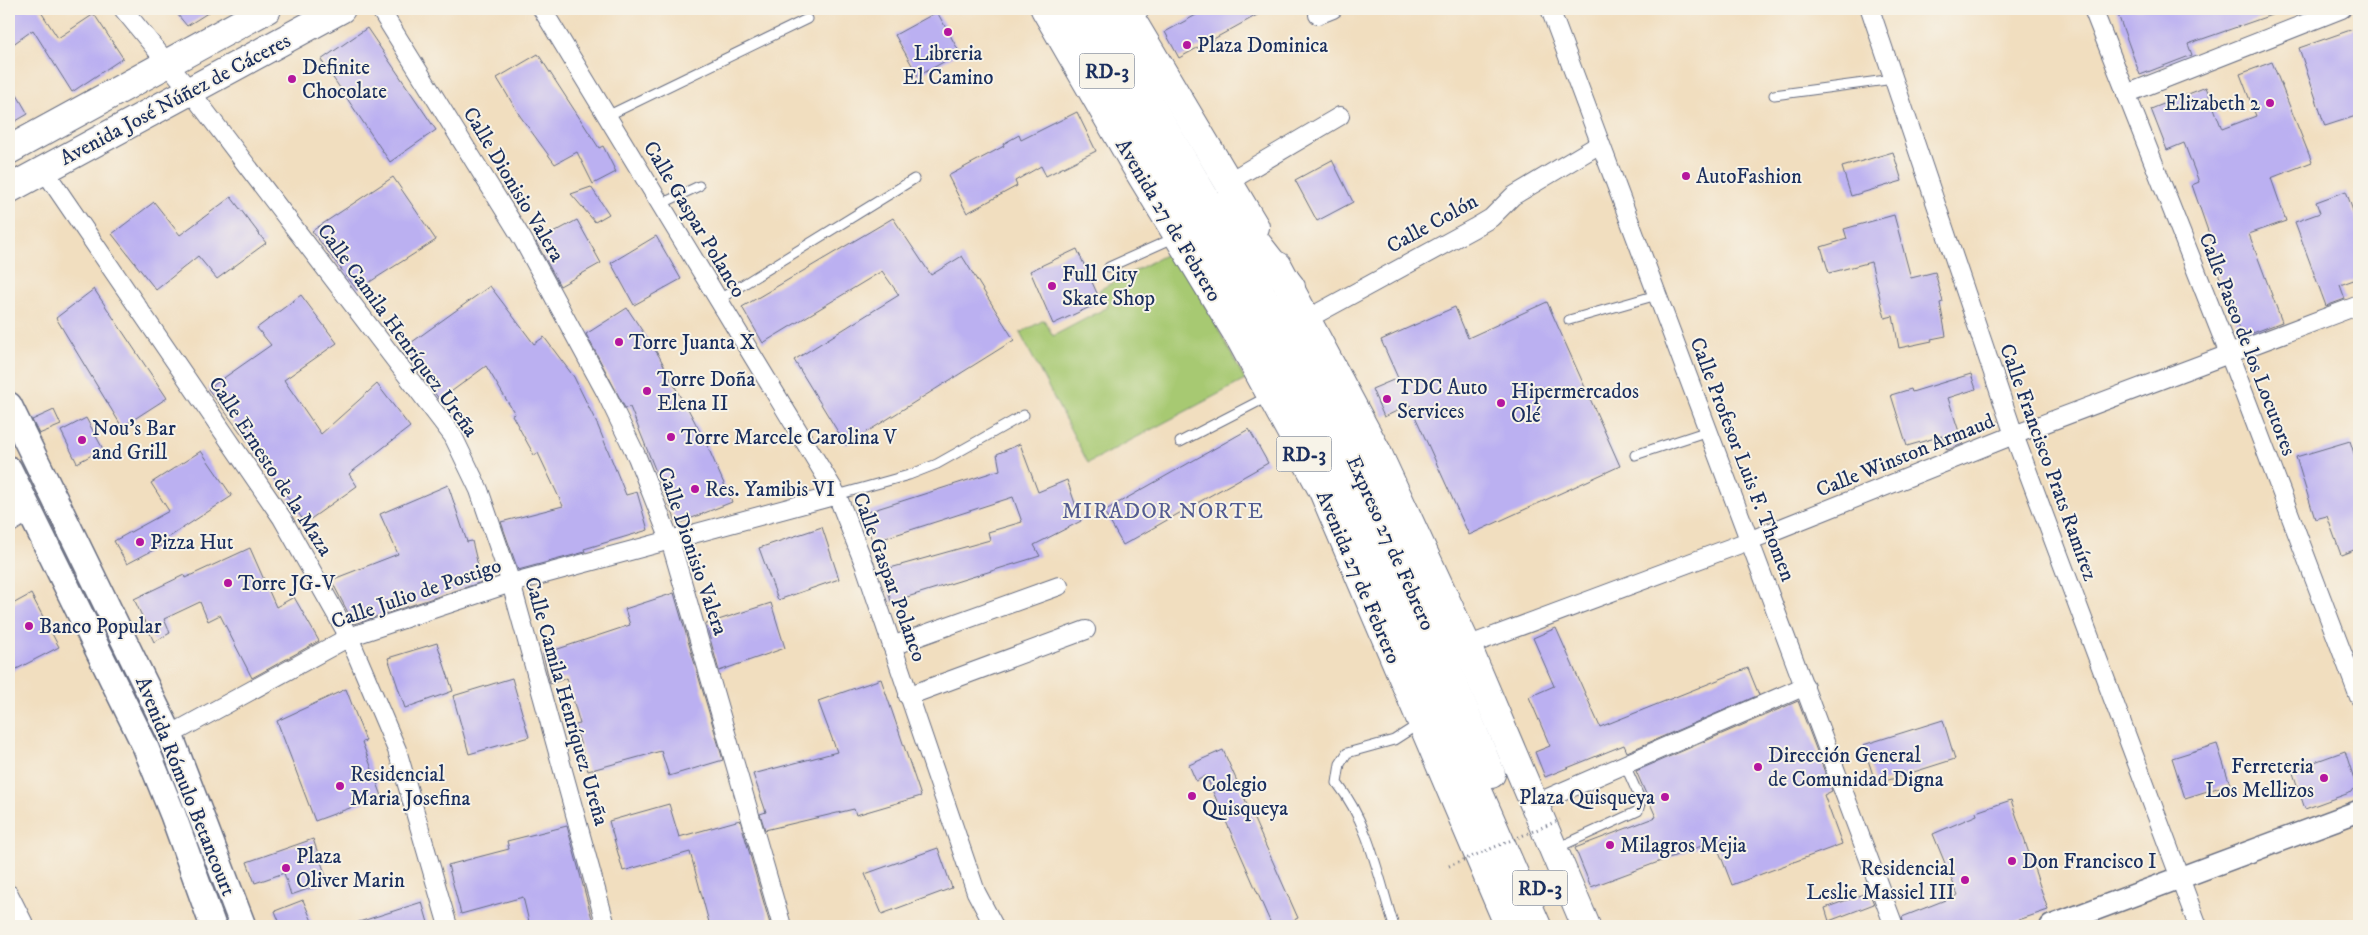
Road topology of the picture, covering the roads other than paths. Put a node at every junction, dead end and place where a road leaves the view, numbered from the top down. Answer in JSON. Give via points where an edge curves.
{"nodes":[{"id":1,"x":123,"y":9,"type":"edge"},
{"id":2,"x":267,"y":9,"type":"edge"},
{"id":3,"x":341,"y":9,"type":"edge"},
{"id":4,"x":380,"y":9,"type":"edge"},
{"id":5,"x":542,"y":9,"type":"edge"},
{"id":6,"x":1045,"y":9,"type":"edge"},
{"id":7,"x":1072,"y":9,"type":"edge"},
{"id":8,"x":1094,"y":9,"type":"edge"},
{"id":9,"x":1550,"y":9,"type":"edge"},
{"id":10,"x":1870,"y":9,"type":"edge"},
{"id":11,"x":2093,"y":9,"type":"edge"},
{"id":12,"x":2342,"y":9,"type":"edge"},
{"id":13,"x":1135,"y":12,"type":"edge"},
{"id":14,"x":807,"y":20,"type":"dead end"},
{"id":15,"x":167,"y":63,"type":"junction"},
{"id":16,"x":1894,"y":79,"type":"junction"},
{"id":17,"x":190,"y":91,"type":"junction"},
{"id":18,"x":2126,"y":94,"type":"junction"},
{"id":19,"x":1774,"y":96,"type":"dead end"},
{"id":20,"x":607,"y":116,"type":"junction"},
{"id":21,"x":1340,"y":116,"type":"dead end"},
{"id":22,"x":1151,"y":125,"type":"junction"},
{"id":23,"x":1600,"y":144,"type":"junction"},
{"id":24,"x":9,"y":150,"type":"edge"},
{"id":25,"x":44,"y":170,"type":"junction"},
{"id":26,"x":914,"y":179,"type":"dead end"},
{"id":27,"x":1228,"y":182,"type":"junction"},
{"id":28,"x":699,"y":186,"type":"dead end"},
{"id":29,"x":9,"y":189,"type":"edge"},
{"id":30,"x":661,"y":204,"type":"junction"},
{"id":31,"x":1178,"y":236,"type":"junction"},
{"id":32,"x":1108,"y":268,"type":"dead end"},
{"id":33,"x":1290,"y":287,"type":"junction"},
{"id":34,"x":1657,"y":295,"type":"junction"},
{"id":35,"x":718,"y":300,"type":"junction"},
{"id":36,"x":2359,"y":305,"type":"edge"},
{"id":37,"x":1306,"y":319,"type":"junction"},
{"id":38,"x":1569,"y":320,"type":"dead end"},
{"id":39,"x":1241,"y":340,"type":"junction"},
{"id":40,"x":2229,"y":354,"type":"junction"},
{"id":41,"x":1272,"y":395,"type":"junction"},
{"id":42,"x":9,"y":405,"type":"edge"},
{"id":43,"x":1024,"y":415,"type":"dead end"},
{"id":44,"x":1708,"y":431,"type":"junction"},
{"id":45,"x":2014,"y":436,"type":"junction"},
{"id":46,"x":1180,"y":442,"type":"dead end"},
{"id":47,"x":1376,"y":452,"type":"junction"},
{"id":48,"x":1635,"y":455,"type":"dead end"},
{"id":49,"x":9,"y":469,"type":"edge"},
{"id":50,"x":1323,"y":491,"type":"junction"},
{"id":51,"x":837,"y":495,"type":"junction"},
{"id":52,"x":30,"y":511,"type":"junction"},
{"id":53,"x":9,"y":524,"type":"edge"},
{"id":54,"x":670,"y":540,"type":"junction"},
{"id":55,"x":1751,"y":540,"type":"junction"},
{"id":56,"x":511,"y":583,"type":"junction"},
{"id":57,"x":1059,"y":586,"type":"dead end"},
{"id":58,"x":1086,"y":630,"type":"dead end"},
{"id":59,"x":1419,"y":630,"type":"junction"},
{"id":60,"x":349,"y":637,"type":"junction"},
{"id":61,"x":892,"y":646,"type":"junction"},
{"id":62,"x":1467,"y":646,"type":"junction"},
{"id":63,"x":1805,"y":686,"type":"junction"},
{"id":64,"x":908,"y":696,"type":"junction"},
{"id":65,"x":2359,"y":697,"type":"edge"},
{"id":66,"x":1422,"y":722,"type":"junction"},
{"id":67,"x":170,"y":735,"type":"junction"},
{"id":68,"x":1625,"y":765,"type":"junction"},
{"id":69,"x":1534,"y":804,"type":"junction"},
{"id":70,"x":2359,"y":811,"type":"edge"},
{"id":71,"x":1554,"y":850,"type":"junction"},
{"id":72,"x":1515,"y":853,"type":"junction"},
{"id":73,"x":2178,"y":877,"type":"junction"},
{"id":74,"x":9,"y":894,"type":"edge"},
{"id":75,"x":25,"y":926,"type":"edge"},
{"id":76,"x":213,"y":926,"type":"edge"},
{"id":77,"x":243,"y":926,"type":"edge"},
{"id":78,"x":448,"y":926,"type":"edge"},
{"id":79,"x":606,"y":926,"type":"edge"},
{"id":80,"x":782,"y":926,"type":"edge"},
{"id":81,"x":994,"y":926,"type":"edge"},
{"id":82,"x":1394,"y":926,"type":"edge"},
{"id":83,"x":1509,"y":926,"type":"edge"},
{"id":84,"x":1537,"y":926,"type":"edge"},
{"id":85,"x":1556,"y":926,"type":"edge"},
{"id":86,"x":1586,"y":926,"type":"edge"},
{"id":87,"x":1894,"y":926,"type":"edge"},
{"id":88,"x":2051,"y":926,"type":"edge"},
{"id":89,"x":2198,"y":926,"type":"edge"}],
"edges":[{"from":1,"to":15,"type":"street","name":"Calle Camila Henríquez Ureña"},
{"from":2,"to":15,"type":"main road","name":"Avenida José Núñez de Cáceres"},
{"from":3,"to":17,"type":"main road","name":"Avenida José Núñez de Cáceres"},
{"from":4,"to":54,"type":"street","name":"Calle Dionisio Valera","via":[[523,240],[564,313],[633,449]]},
{"from":5,"to":20,"type":"street","name":"Calle Gaspar Polanco"},
{"from":6,"to":31,"type":"main road","name":"Avenida 27 de Febrero","number":"RD-3"},
{"from":7,"to":22,"type":"main road","number":"RD-3"},
{"from":8,"to":22,"type":"main road","number":"RD-3"},
{"from":9,"to":23,"type":"street","name":"Calle Profesor Luis F. Thomen"},
{"from":10,"to":16,"type":"street","name":"Calle Francisco Prats Ramírez"},
{"from":11,"to":18,"type":"street","name":"Calle Paseo de los Locutores"},
{"from":12,"to":18,"type":"street"},
{"from":13,"to":27,"type":"main road","number":"RD-3"},
{"from":14,"to":20,"type":"lane"},
{"from":15,"to":17,"type":"street","name":"Calle Camila Henríquez Ureña"},
{"from":15,"to":24,"type":"main road","name":"Avenida José Núñez de Cáceres"},
{"from":16,"to":19,"type":"lane"},
{"from":16,"to":45,"type":"street","name":"Calle Francisco Prats Ramírez"},
{"from":17,"to":25,"type":"main road","name":"Avenida José Núñez de Cáceres"},
{"from":17,"to":56,"type":"street","name":"Calle Camila Henríquez Ureña","via":[[453,436],[479,490]]},
{"from":18,"to":40,"type":"street","name":"Calle Paseo de los Locutores"},
{"from":20,"to":30,"type":"street","name":"Calle Gaspar Polanco"},
{"from":21,"to":27,"type":"street"},
{"from":22,"to":33,"type":"main road"},
{"from":22,"to":39,"type":"main road"},
{"from":22,"to":59,"type":"main road","name":"Expreso 27 de Febrero","number":"RD-3","via":[[1246,313]]},
{"from":23,"to":34,"type":"street","name":"Calle Profesor Luis F. Thomen"},
{"from":23,"to":37,"type":"street","name":"Calle Colón","via":[[1513,196],[1491,218]]},
{"from":25,"to":29,"type":"main road","name":"Avenida José Núñez de Cáceres"},
{"from":25,"to":60,"type":"street","name":"Calle Ernesto de la Maza","via":[[282,518]]},
{"from":26,"to":35,"type":"lane"},
{"from":27,"to":33,"type":"main road","number":"RD-3"},
{"from":28,"to":30,"type":"lane"},
{"from":30,"to":35,"type":"street","name":"Calle Gaspar Polanco"},
{"from":31,"to":32,"type":"lane"},
{"from":31,"to":39,"type":"main road","name":"Avenida 27 de Febrero","number":"RD-3"},
{"from":33,"to":37,"type":"main road","number":"RD-3"},
{"from":34,"to":38,"type":"lane"},
{"from":34,"to":44,"type":"street","name":"Calle Profesor Luis F. Thomen"},
{"from":35,"to":51,"type":"street","name":"Calle Gaspar Polanco"},
{"from":36,"to":40,"type":"street","name":"Calle Winston Armaud"},
{"from":37,"to":47,"type":"main road","number":"RD-3"},
{"from":39,"to":41,"type":"main road","name":"Avenida 27 de Febrero","number":"RD-3"},
{"from":40,"to":45,"type":"street","name":"Calle Winston Armaud"},
{"from":40,"to":65,"type":"street","name":"Calle Paseo de los Locutores"},
{"from":41,"to":46,"type":"lane"},
{"from":41,"to":50,"type":"main road","name":"Avenida 27 de Febrero","number":"RD-3"},
{"from":42,"to":67,"type":"main road","name":"Avenida Rómulo Betancourt"},
{"from":43,"to":51,"type":"lane","via":[[937,464]]},
{"from":44,"to":48,"type":"lane"},
{"from":44,"to":55,"type":"street","name":"Calle Profesor Luis F. Thomen"},
{"from":45,"to":55,"type":"street","name":"Calle Winston Armaud"},
{"from":45,"to":73,"type":"street","name":"Calle Francisco Prats Ramírez"},
{"from":47,"to":59,"type":"main road"},
{"from":47,"to":62,"type":"main road","number":"RD-3"},
{"from":49,"to":52,"type":"main road","name":"Avenida Rómulo Betancourt"},
{"from":50,"to":59,"type":"main road"},
{"from":50,"to":66,"type":"main road","name":"Avenida 27 de Febrero","number":"RD-3"},
{"from":51,"to":54,"type":"street","name":"Calle Julio de Postigo"},
{"from":51,"to":61,"type":"street","name":"Calle Gaspar Polanco"},
{"from":52,"to":53,"type":"street"},
{"from":52,"to":76,"type":"main road","name":"Avenida Rómulo Betancourt","via":[[145,746]]},
{"from":54,"to":56,"type":"street","name":"Calle Julio de Postigo"},
{"from":54,"to":80,"type":"street","name":"Calle Dionisio Valera"},
{"from":55,"to":62,"type":"street","name":"Calle Winston Armaud"},
{"from":55,"to":63,"type":"street","name":"Calle Profesor Luis F. Thomen"},
{"from":56,"to":60,"type":"street","name":"Calle Julio de Postigo"},
{"from":56,"to":79,"type":"street","name":"Calle Camila Henríquez Ureña"},
{"from":57,"to":61,"type":"street"},
{"from":58,"to":64,"type":"street"},
{"from":59,"to":72,"type":"main road","name":"Expreso 27 de Febrero","number":"RD-3"},
{"from":60,"to":67,"type":"street","name":"Calle Julio de Postigo"},
{"from":60,"to":78,"type":"street","name":"Calle Ernesto de la Maza","via":[[396,750]]},
{"from":61,"to":64,"type":"street","name":"Calle Gaspar Polanco"},
{"from":62,"to":69,"type":"main road","number":"RD-3"},
{"from":63,"to":68,"type":"street"},
{"from":63,"to":87,"type":"street","name":"Calle Profesor Luis F. Thomen"},
{"from":64,"to":81,"type":"street","name":"Calle Gaspar Polanco","via":[[976,892]]},
{"from":66,"to":82,"type":"lane","via":[[1394,740],[1347,753],[1340,764],[1337,783],[1348,797],[1364,832]]},
{"from":66,"to":83,"type":"main road","name":"Avenida 27 de Febrero","number":"RD-3"},
{"from":67,"to":77,"type":"main road","name":"Avenida Rómulo Betancourt"},
{"from":68,"to":69,"type":"street"},
{"from":68,"to":71,"type":"lane","via":[[1640,801],[1638,811]]},
{"from":69,"to":71,"type":"main road","number":"RD-3"},
{"from":70,"to":73,"type":"street"},
{"from":71,"to":86,"type":"main road","number":"RD-3"},
{"from":72,"to":84,"type":"main road","number":"RD-3"},
{"from":72,"to":85,"type":"main road","number":"RD-3"},
{"from":73,"to":88,"type":"street"},
{"from":73,"to":89,"type":"street","name":"Calle Francisco Prats Ramírez"},
{"from":74,"to":75,"type":"street"}]}
